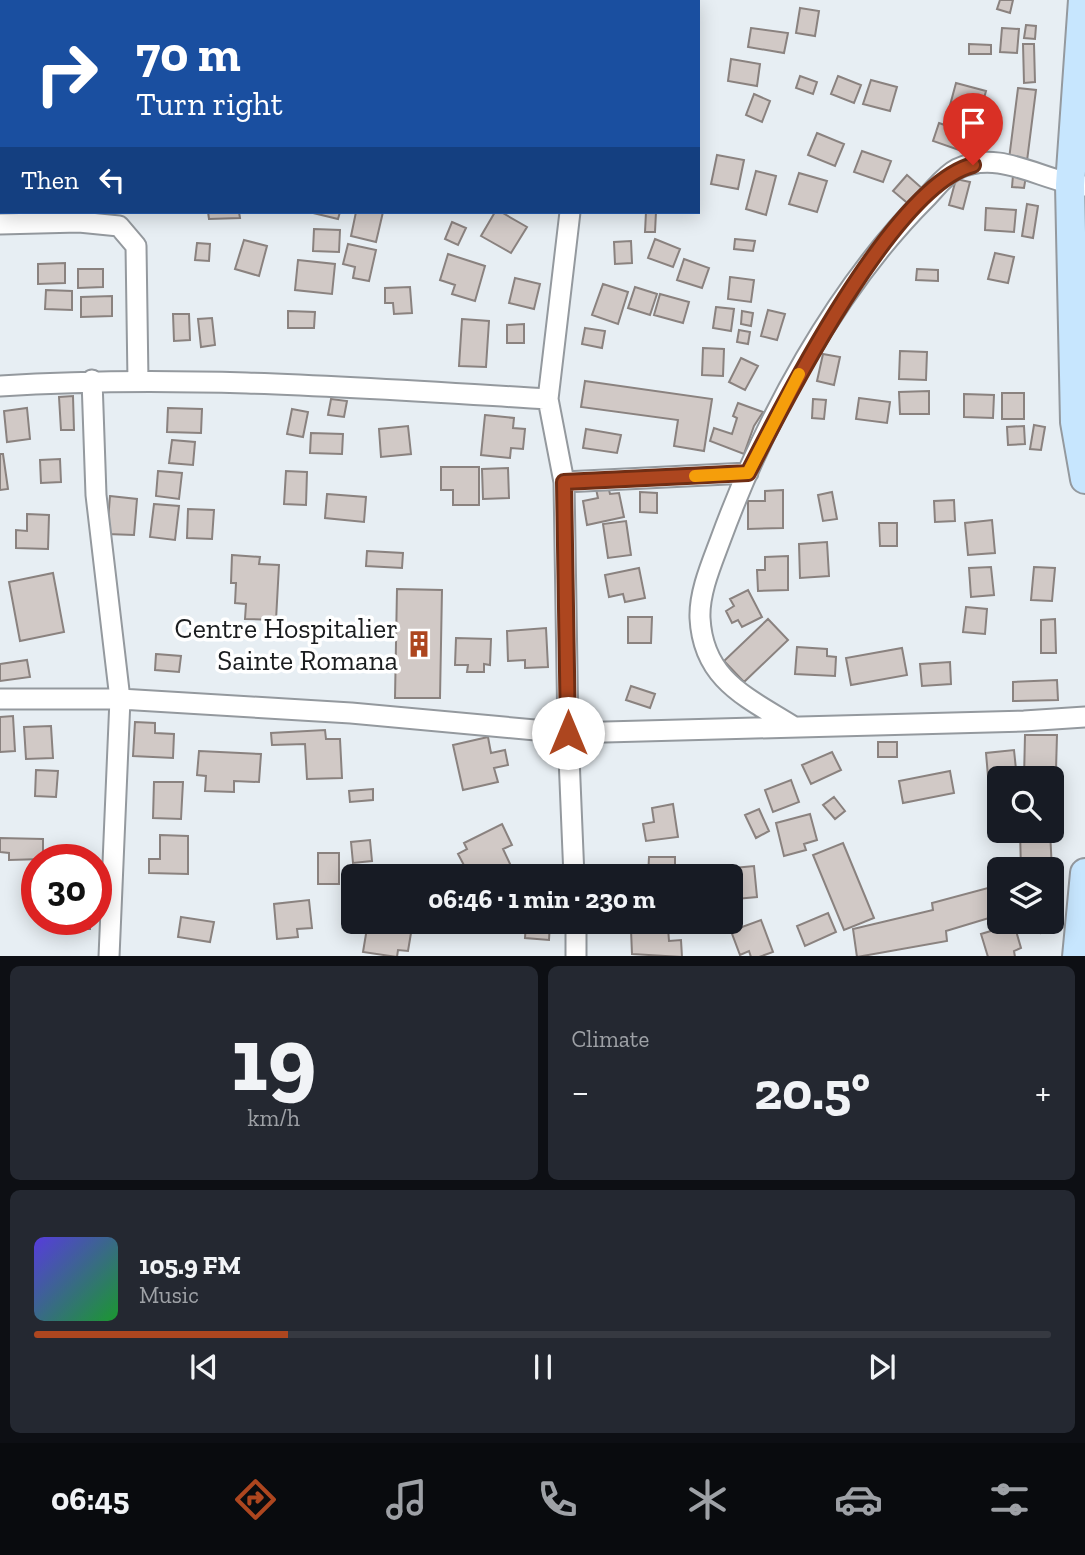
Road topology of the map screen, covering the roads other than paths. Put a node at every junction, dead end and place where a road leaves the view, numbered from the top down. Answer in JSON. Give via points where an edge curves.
{"nodes":[{"id":1,"x":1083,"y":0,"type":"edge"},
{"id":2,"x":1078,"y":185,"type":"edge"},
{"id":3,"x":570,"y":214,"type":"edge"},
{"id":4,"x":0,"y":224,"type":"edge"},
{"id":5,"x":92,"y":380,"type":"junction"},
{"id":6,"x":138,"y":381,"type":"junction"},
{"id":7,"x":0,"y":386,"type":"edge"},
{"id":8,"x":548,"y":399,"type":"junction"},
{"id":9,"x":748,"y":473,"type":"junction"},
{"id":10,"x":1085,"y":478,"type":"edge"},
{"id":11,"x":564,"y":482,"type":"junction"},
{"id":12,"x":0,"y":699,"type":"edge"},
{"id":13,"x":120,"y":699,"type":"junction"},
{"id":14,"x":1085,"y":717,"type":"edge"},
{"id":15,"x":792,"y":726,"type":"junction"},
{"id":16,"x":568,"y":733,"type":"junction"},
{"id":17,"x":573,"y":864,"type":"edge"},
{"id":18,"x":1085,"y":873,"type":"edge"},
{"id":19,"x":576,"y":934,"type":"edge"},
{"id":20,"x":109,"y":956,"type":"edge"},
{"id":21,"x":576,"y":956,"type":"edge"},
{"id":22,"x":1077,"y":956,"type":"edge"}],
"edges":[{"from":1,"to":2,"type":"street"},
{"from":2,"to":9,"type":"street","via":[[990,161],[957,169],[940,183],[904,220],[839,304]]},
{"from":2,"to":10,"type":"street","via":[[1075,422]]},
{"from":3,"to":8,"type":"street"},
{"from":4,"to":6,"type":"street","via":[[120,226],[136,246]]},
{"from":5,"to":6,"type":"street"},
{"from":5,"to":7,"type":"street"},
{"from":5,"to":13,"type":"street","via":[[96,495]]},
{"from":6,"to":8,"type":"street","via":[[333,386]]},
{"from":8,"to":11,"type":"street"},
{"from":9,"to":11,"type":"street"},
{"from":9,"to":15,"type":"street","via":[[707,576],[700,617],[707,651],[729,686]]},
{"from":11,"to":16,"type":"street"},
{"from":12,"to":13,"type":"street"},
{"from":13,"to":16,"type":"street","via":[[351,713]]},
{"from":13,"to":20,"type":"street"},
{"from":14,"to":15,"type":"street"},
{"from":15,"to":16,"type":"street"},
{"from":16,"to":17,"type":"street"},
{"from":18,"to":22,"type":"street"},
{"from":19,"to":21,"type":"street"}]}
